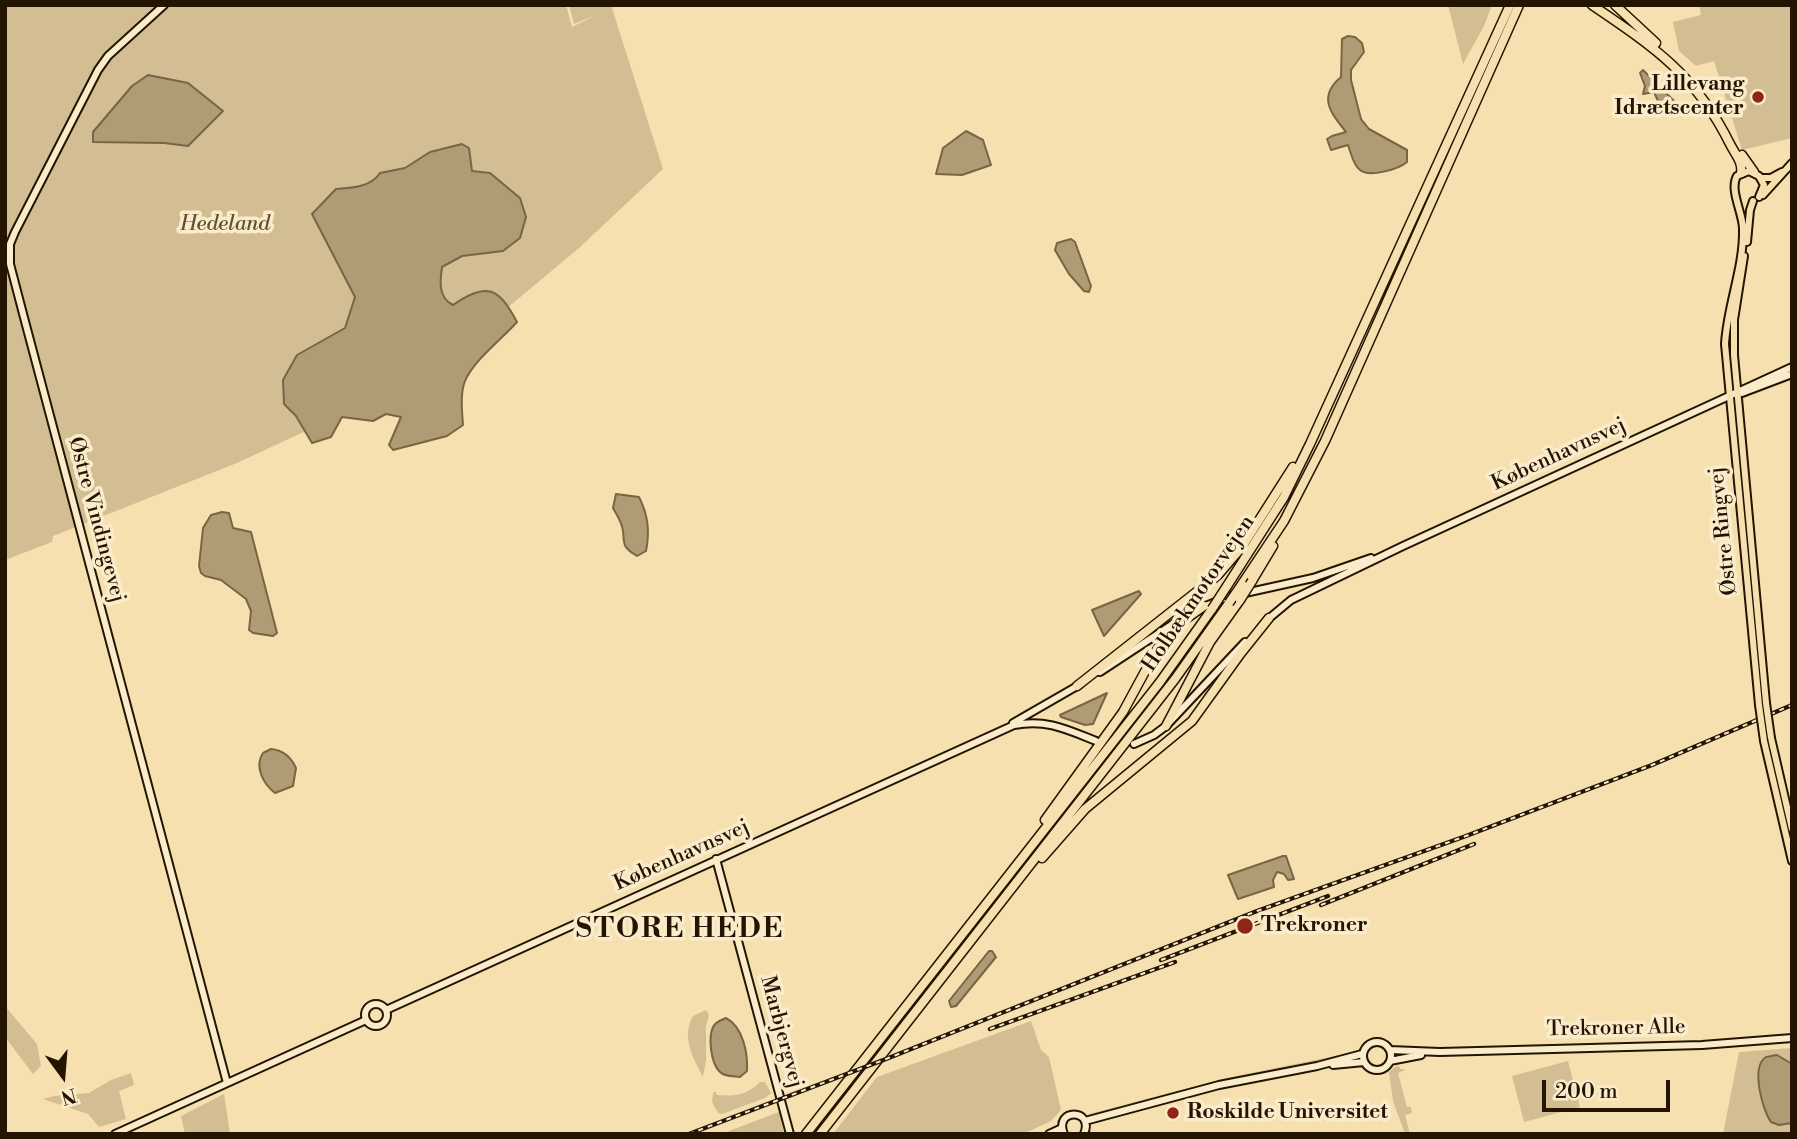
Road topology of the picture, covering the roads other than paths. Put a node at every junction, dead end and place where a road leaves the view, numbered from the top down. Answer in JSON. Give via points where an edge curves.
{"nodes":[{"id":1,"x":164,"y":5,"type":"edge"},
{"id":2,"x":1510,"y":5,"type":"edge"},
{"id":3,"x":1519,"y":5,"type":"edge"},
{"id":4,"x":1592,"y":5,"type":"edge"},
{"id":5,"x":1615,"y":5,"type":"edge"},
{"id":6,"x":1792,"y":163,"type":"edge"},
{"id":7,"x":1785,"y":170,"type":"junction"},
{"id":8,"x":1741,"y":173,"type":"junction"},
{"id":9,"x":1758,"y":175,"type":"junction"},
{"id":10,"x":1737,"y":197,"type":"junction"},
{"id":11,"x":1756,"y":199,"type":"junction"},
{"id":12,"x":1792,"y":367,"type":"edge"},
{"id":13,"x":1792,"y":374,"type":"edge"},
{"id":14,"x":1737,"y":394,"type":"junction"},
{"id":15,"x":1728,"y":398,"type":"junction"},
{"id":16,"x":1310,"y":444,"type":"junction"},
{"id":17,"x":1308,"y":475,"type":"junction"},
{"id":18,"x":1397,"y":549,"type":"junction"},
{"id":19,"x":1208,"y":607,"type":"junction"},
{"id":20,"x":1269,"y":618,"type":"junction"},
{"id":21,"x":1077,"y":687,"type":"junction"},
{"id":22,"x":1762,"y":704,"type":"junction"},
{"id":23,"x":1166,"y":726,"type":"junction"},
{"id":24,"x":993,"y":734,"type":"junction"},
{"id":25,"x":1768,"y":740,"type":"junction"},
{"id":26,"x":1096,"y":741,"type":"tunnel mouth"},
{"id":27,"x":1134,"y":744,"type":"tunnel mouth"},
{"id":28,"x":1792,"y":829,"type":"edge"},
{"id":29,"x":716,"y":859,"type":"junction"},
{"id":30,"x":1792,"y":861,"type":"edge"},
{"id":31,"x":1012,"y":871,"type":"junction"},
{"id":32,"x":1015,"y":885,"type":"junction"},
{"id":33,"x":386,"y":1010,"type":"junction"},
{"id":34,"x":366,"y":1020,"type":"junction"},
{"id":35,"x":1792,"y":1038,"type":"edge"},
{"id":36,"x":1390,"y":1050,"type":"junction"},
{"id":37,"x":1440,"y":1052,"type":"junction"},
{"id":38,"x":1362,"y":1054,"type":"junction"},
{"id":39,"x":1390,"y":1061,"type":"junction"},
{"id":40,"x":1364,"y":1062,"type":"junction"},
{"id":41,"x":1317,"y":1066,"type":"junction"},
{"id":42,"x":227,"y":1083,"type":"junction"},
{"id":43,"x":1085,"y":1127,"type":"edge"},
{"id":44,"x":1063,"y":1131,"type":"edge"},
{"id":45,"x":115,"y":1134,"type":"edge"},
{"id":46,"x":790,"y":1134,"type":"edge"},
{"id":47,"x":806,"y":1134,"type":"edge"},
{"id":48,"x":820,"y":1134,"type":"edge"},
{"id":49,"x":1049,"y":1134,"type":"edge"}],
"edges":[{"from":1,"to":42,"type":"street","name":"Østre Vindingevej","via":[[97,70],[15,232],[10,264]]},
{"from":2,"to":16,"type":"highway","name":"Holbækmotorvejen"},
{"from":3,"to":17,"type":"highway","name":"Holbækmotorvejen"},
{"from":4,"to":8,"type":"highway","via":[[1645,41],[1688,79],[1722,127],[1742,164]]},
{"from":5,"to":9,"type":"highway","via":[[1692,78]]},
{"from":6,"to":7,"type":"main road"},
{"from":7,"to":9,"type":"main road","via":[[1771,178]]},
{"from":7,"to":11,"type":"main road"},
{"from":8,"to":9,"type":"main road"},
{"from":8,"to":10,"type":"main road","via":[[1733,184]]},
{"from":9,"to":11,"type":"main road","via":[[1764,188]]},
{"from":10,"to":11,"type":"main road"},
{"from":10,"to":15,"type":"main road","name":"Østre Ringvej","via":[[1743,235],[1726,327]]},
{"from":11,"to":14,"type":"main road","name":"Østre Ringvej","via":[[1749,210],[1734,320]]},
{"from":12,"to":14,"type":"street","name":"Københavnsvej"},
{"from":13,"to":14,"type":"street","name":"Københavnsvej"},
{"from":14,"to":15,"type":"street","name":"Københavnsvej"},
{"from":14,"to":22,"type":"main road","name":"Østre Ringvej"},
{"from":15,"to":18,"type":"street","name":"Københavnsvej"},
{"from":15,"to":22,"type":"main road","name":"Østre Ringvej"},
{"from":16,"to":19,"type":"highway","name":"Holbækmotorvejen","bridge":true,"via":[[1284,496],[1227,586]]},
{"from":16,"to":21,"type":"highway","via":[[1242,547],[1218,575]]},
{"from":17,"to":23,"type":"highway","bridge":true,"via":[[1300,498],[1210,642]]},
{"from":17,"to":32,"type":"highway","name":"Holbækmotorvejen","bridge":true,"via":[[1284,521],[1175,679]]},
{"from":18,"to":19,"type":"street","name":"Københavnsvej","via":[[1323,575],[1227,597]]},
{"from":18,"to":20,"type":"street","name":"Københavnsvej","via":[[1292,600]]},
{"from":19,"to":21,"type":"street","name":"Københavnsvej"},
{"from":19,"to":31,"type":"highway","name":"Holbækmotorvejen","via":[[1160,682]]},
{"from":19,"to":31,"type":"highway","via":[[1167,636],[1123,712]]},
{"from":20,"to":23,"type":"street","name":"Københavnsvej"},
{"from":20,"to":32,"type":"highway","via":[[1192,721],[1085,809]]},
{"from":21,"to":24,"type":"street","name":"Københavnsvej"},
{"from":22,"to":25,"type":"main road","name":"Østre Ringvej","bridge":true},
{"from":23,"to":27,"type":"street","name":"Københavnsvej"},
{"from":24,"to":26,"type":"street","name":"Københavnsvej","via":[[1014,725],[1042,722]]},
{"from":24,"to":29,"type":"street","name":"Københavnsvej"},
{"from":25,"to":28,"type":"main road","name":"Østre Ringvej"},
{"from":25,"to":30,"type":"main road","name":"Østre Ringvej"},
{"from":29,"to":33,"type":"street","name":"Københavnsvej"},
{"from":29,"to":46,"type":"street","name":"Marbjergvej"},
{"from":31,"to":47,"type":"highway","name":"Holbækmotorvejen"},
{"from":32,"to":48,"type":"highway","name":"Holbækmotorvejen"},
{"from":33,"to":34,"type":"street","via":[[381,1005],[370,1006]]},
{"from":33,"to":34,"type":"street","via":[[382,1025]]},
{"from":34,"to":42,"type":"street"},
{"from":35,"to":37,"type":"street","name":"Trekroner Alle","via":[[1713,1045]]},
{"from":36,"to":37,"type":"street","name":"Trekroner Alle"},
{"from":36,"to":38,"type":"street","via":[[1382,1042],[1373,1042]]},
{"from":36,"to":39,"type":"street"},
{"from":37,"to":39,"type":"street","name":"Trekroner Alle"},
{"from":38,"to":40,"type":"street"},
{"from":38,"to":41,"type":"street"},
{"from":39,"to":40,"type":"street","via":[[1378,1070],[1369,1069]]},
{"from":40,"to":41,"type":"street"},
{"from":41,"to":43,"type":"street","via":[[1219,1085],[1108,1115]]},
{"from":42,"to":45,"type":"street"},
{"from":43,"to":44,"type":"street","via":[[1078,1115],[1071,1115],[1064,1119]]},
{"from":44,"to":49,"type":"street"}]}
